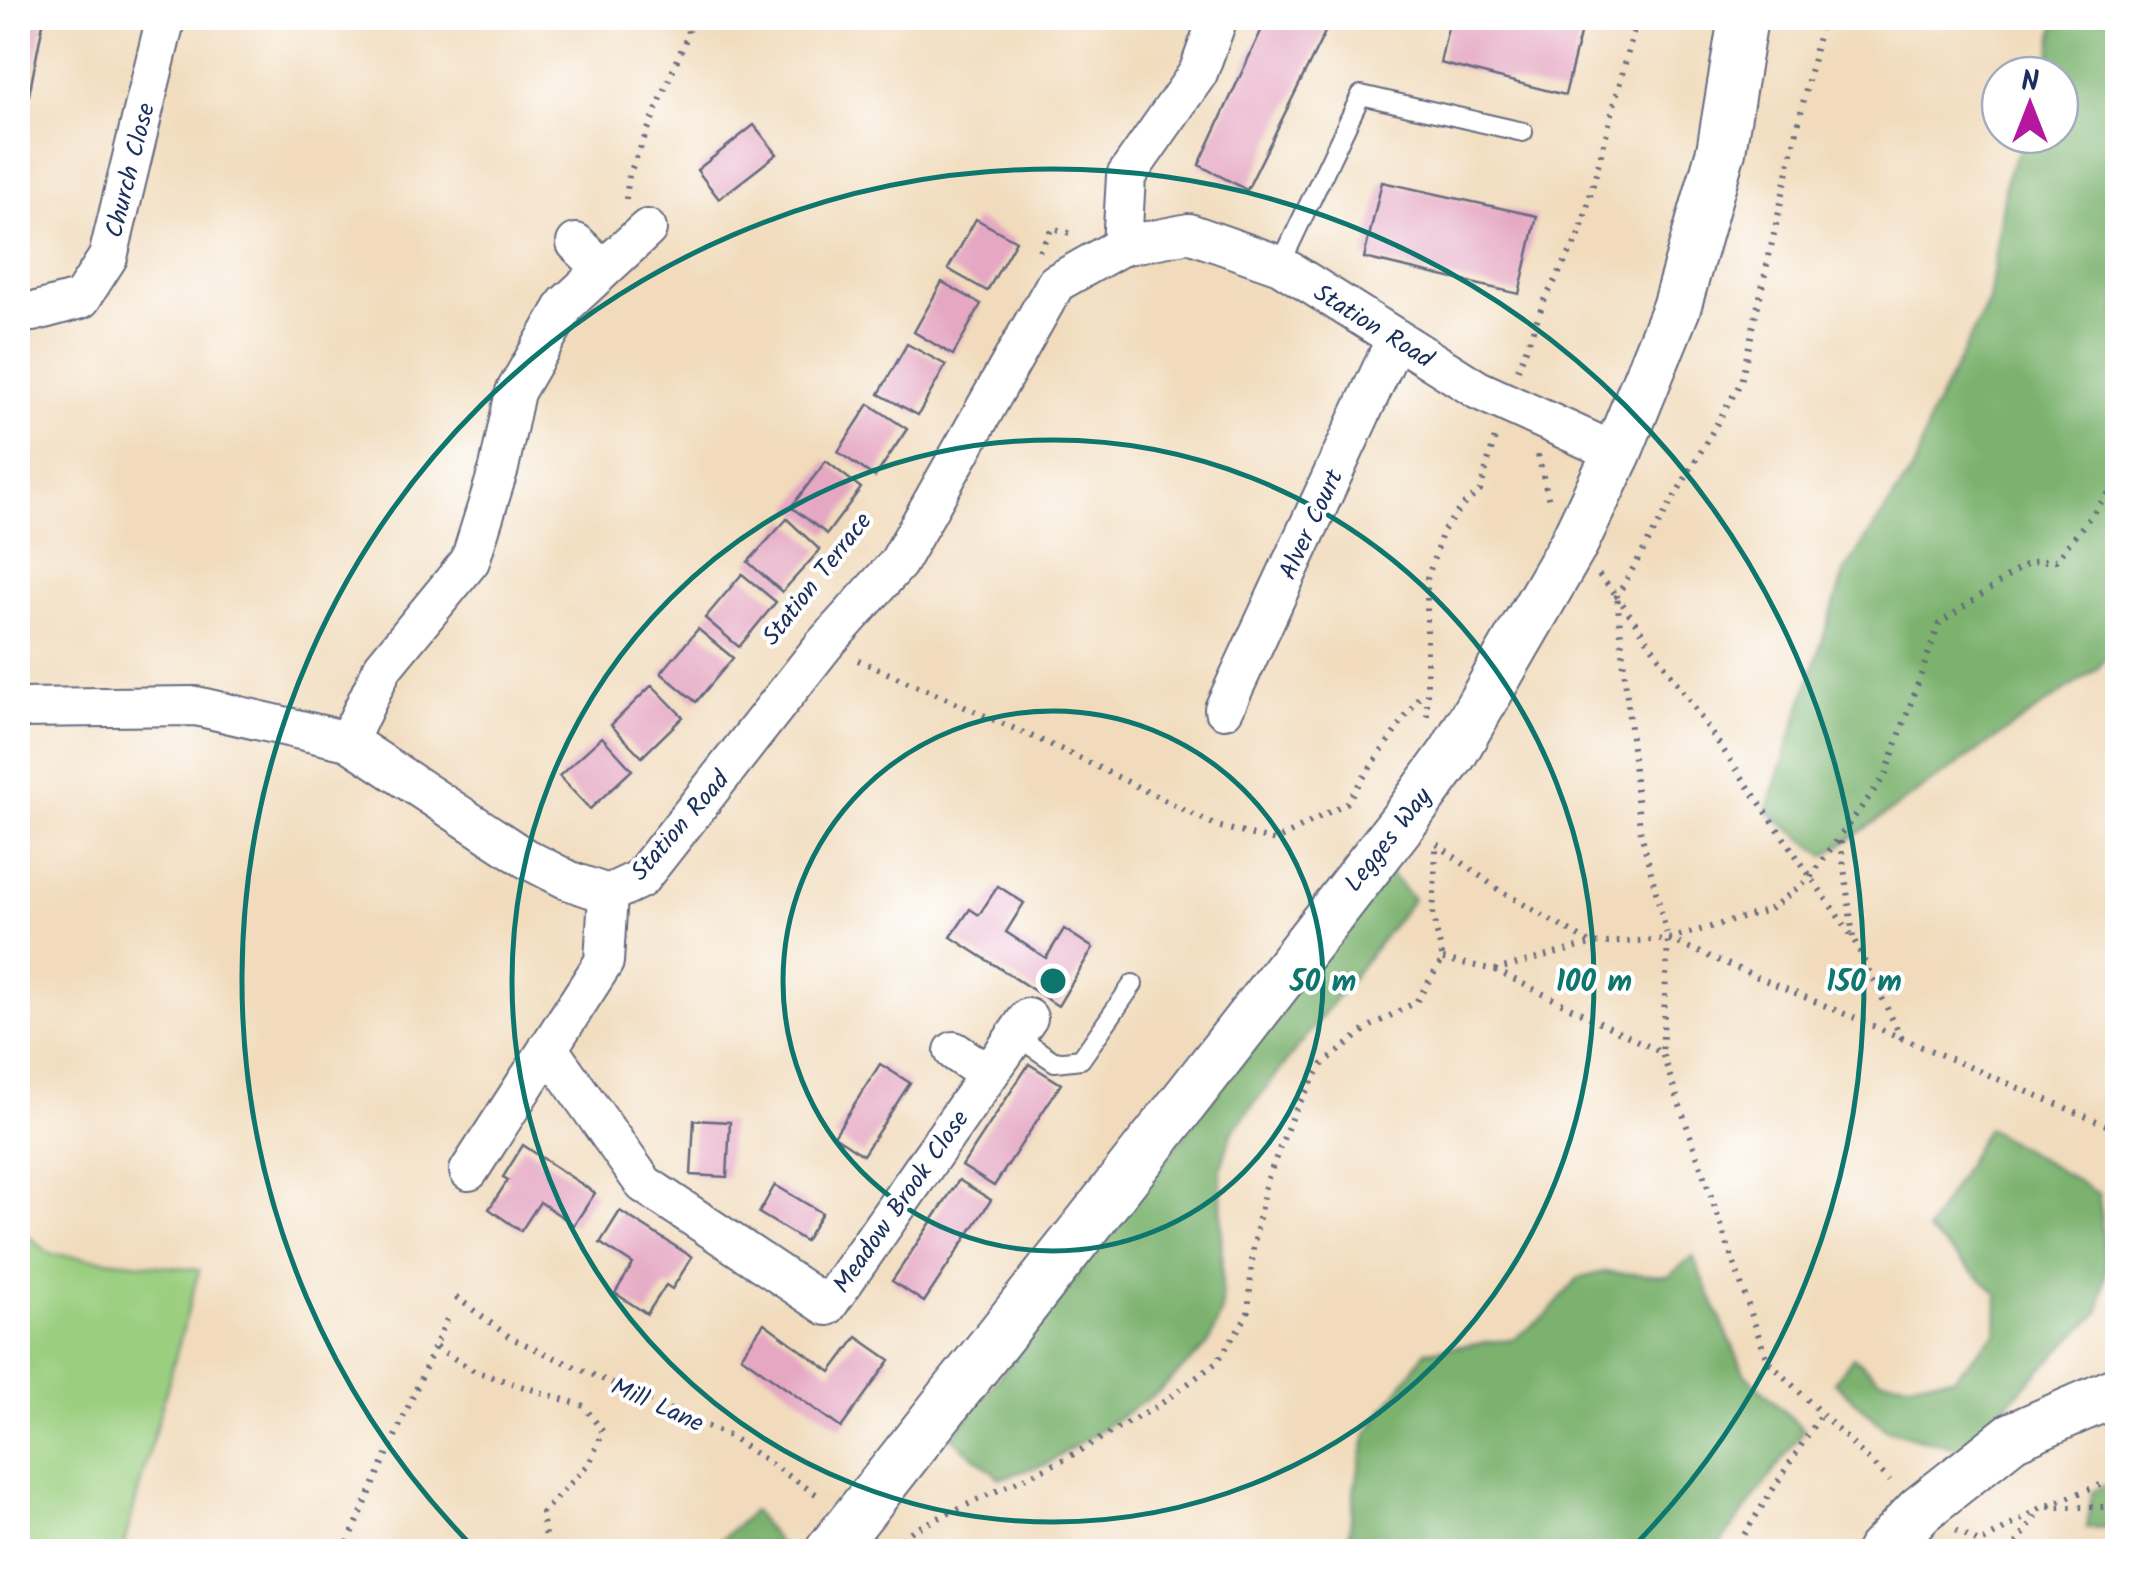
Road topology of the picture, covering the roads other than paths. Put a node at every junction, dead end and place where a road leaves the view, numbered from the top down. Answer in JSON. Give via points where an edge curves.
{"nodes":[{"id":1,"x":1218,"y":18,"type":"edge"},
{"id":2,"x":1743,"y":18,"type":"edge"},
{"id":3,"x":162,"y":29,"type":"dead end"},
{"id":4,"x":1522,"y":132,"type":"dead end"},
{"id":5,"x":647,"y":230,"type":"dead end"},
{"id":6,"x":1122,"y":246,"type":"junction"},
{"id":7,"x":1280,"y":265,"type":"junction"},
{"id":8,"x":18,"y":309,"type":"edge"},
{"id":9,"x":1396,"y":338,"type":"junction"},
{"id":10,"x":1617,"y":453,"type":"junction"},
{"id":11,"x":18,"y":708,"type":"edge"},
{"id":12,"x":1224,"y":709,"type":"dead end"},
{"id":13,"x":348,"y":742,"type":"junction"},
{"id":14,"x":608,"y":894,"type":"junction"},
{"id":15,"x":1134,"y":984,"type":"dead end"},
{"id":16,"x":1022,"y":1027,"type":"joint"},
{"id":17,"x":548,"y":1048,"type":"junction"},
{"id":18,"x":954,"y":1051,"type":"dead end"},
{"id":19,"x":988,"y":1074,"type":"junction"},
{"id":20,"x":468,"y":1171,"type":"dead end"},
{"id":21,"x":2118,"y":1392,"type":"edge"},
{"id":22,"x":857,"y":1541,"type":"edge"},
{"id":23,"x":1880,"y":1552,"type":"edge"}],
"edges":[{"from":1,"to":6,"type":"street","via":[[1198,73],[1126,176]]},
{"from":2,"to":10,"type":"street","name":"Legges Way","via":[[1721,151],[1676,308]]},
{"from":3,"to":8,"type":"street","name":"Church Close","via":[[108,257],[81,299],[33,312]]},
{"from":4,"to":7,"type":"lane","via":[[1361,95]]},
{"from":5,"to":13,"type":"street","via":[[599,255],[566,304],[515,392],[470,561],[383,667]]},
{"from":6,"to":7,"type":"street","name":"Station Road","via":[[1190,233]]},
{"from":6,"to":14,"type":"street","name":"Station Road","via":[[1056,283],[898,563],[824,644],[640,879]]},
{"from":7,"to":9,"type":"street","name":"Station Road"},
{"from":9,"to":10,"type":"street","name":"Station Road","via":[[1478,390]]},
{"from":9,"to":12,"type":"street","name":"Alver Court"},
{"from":10,"to":22,"type":"street","name":"Legges Way","via":[[1573,545],[1452,753]]},
{"from":11,"to":13,"type":"street","name":"Station Road","via":[[196,706]]},
{"from":13,"to":14,"type":"street","name":"Station Road","via":[[525,858]]},
{"from":14,"to":17,"type":"street","via":[[604,962]]},
{"from":15,"to":16,"type":"lane","via":[[1081,1058],[1055,1062]]},
{"from":16,"to":19,"type":"street","name":"Meadow Brook Close"},
{"from":17,"to":19,"type":"street","name":"Meadow Brook Close","via":[[644,1184],[826,1306]]},
{"from":17,"to":20,"type":"street"},
{"from":18,"to":19,"type":"street"},
{"from":21,"to":23,"type":"street","via":[[2012,1437],[1920,1510]]}]}
